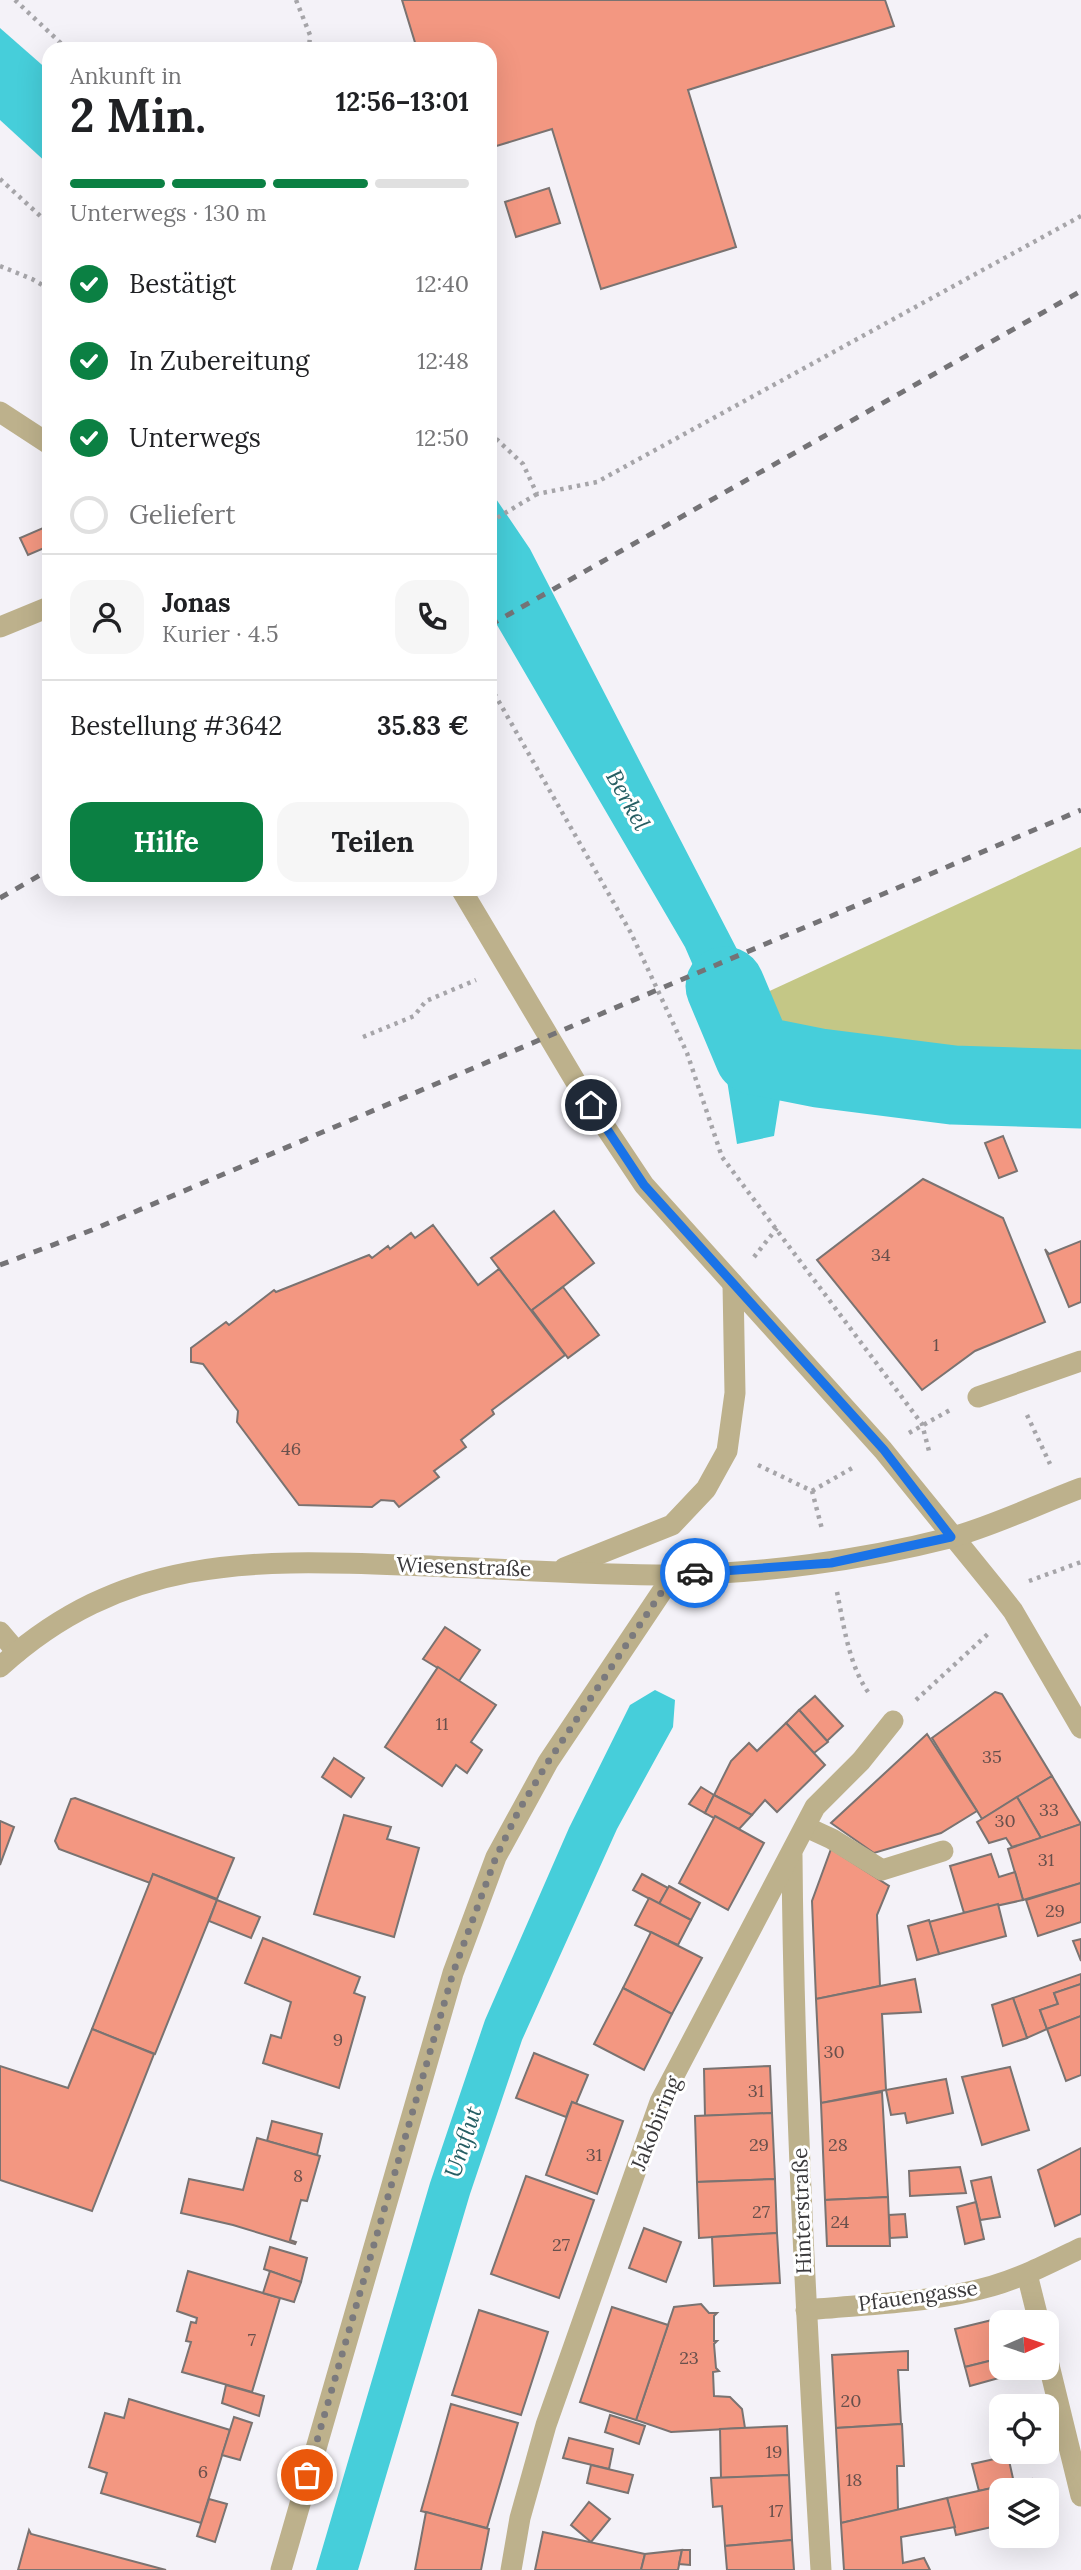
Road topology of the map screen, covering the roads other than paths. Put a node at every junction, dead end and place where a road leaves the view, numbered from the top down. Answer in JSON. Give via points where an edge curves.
{"nodes":[{"id":1,"x":0,"y":412,"type":"edge"},
{"id":2,"x":42,"y":439,"type":"edge"},
{"id":3,"x":42,"y":610,"type":"edge"},
{"id":4,"x":0,"y":627,"type":"edge"},
{"id":5,"x":465,"y":896,"type":"edge"},
{"id":6,"x":733,"y":1284,"type":"junction"},
{"id":7,"x":1081,"y":1361,"type":"edge"},
{"id":8,"x":978,"y":1397,"type":"dead end"},
{"id":9,"x":1072,"y":1491,"type":"edge"},
{"id":10,"x":951,"y":1537,"type":"junction"},
{"id":11,"x":556,"y":1571,"type":"junction"},
{"id":12,"x":673,"y":1575,"type":"junction"},
{"id":13,"x":0,"y":1632,"type":"edge"},
{"id":14,"x":17,"y":1652,"type":"junction"},
{"id":15,"x":0,"y":1667,"type":"edge"},
{"id":16,"x":893,"y":1721,"type":"road end"},
{"id":17,"x":1081,"y":1728,"type":"edge"},
{"id":18,"x":806,"y":1827,"type":"junction"},
{"id":19,"x":792,"y":1851,"type":"junction"},
{"id":20,"x":943,"y":1851,"type":"dead end"},
{"id":21,"x":1081,"y":2248,"type":"edge"},
{"id":22,"x":1027,"y":2274,"type":"junction"},
{"id":23,"x":806,"y":2310,"type":"junction"},
{"id":24,"x":1036,"y":2310,"type":"edge"},
{"id":25,"x":1053,"y":2380,"type":"edge"},
{"id":26,"x":1081,"y":2496,"type":"edge"},
{"id":27,"x":281,"y":2570,"type":"edge"},
{"id":28,"x":510,"y":2570,"type":"edge"},
{"id":29,"x":821,"y":2570,"type":"edge"}],
"edges":[{"from":1,"to":2,"type":"street"},
{"from":3,"to":4,"type":"street"},
{"from":5,"to":6,"type":"street","via":[[644,1185]]},
{"from":6,"to":10,"type":"street","via":[[884,1450]]},
{"from":6,"to":11,"type":"street","via":[[735,1393],[727,1451],[706,1489],[672,1525]]},
{"from":7,"to":8,"type":"street"},
{"from":9,"to":10,"type":"street","name":"Wiesenstraße"},
{"from":10,"to":12,"type":"street","name":"Wiesenstraße","via":[[831,1563]]},
{"from":10,"to":17,"type":"street","via":[[1013,1611]]},
{"from":11,"to":12,"type":"street","name":"Wiesenstraße"},
{"from":11,"to":14,"type":"street","name":"Wiesenstraße","via":[[371,1564],[223,1565],[153,1579],[120,1591],[59,1622]]},
{"from":12,"to":27,"type":"street","via":[[548,1762],[496,1857],[453,1973]]},
{"from":13,"to":14,"type":"street"},
{"from":14,"to":15,"type":"street","name":"Wiesenstraße"},
{"from":16,"to":18,"type":"street","name":"Jakobiring","via":[[816,1807]]},
{"from":18,"to":19,"type":"street","name":"Jakobiring"},
{"from":18,"to":20,"type":"street","via":[[882,1870]]},
{"from":19,"to":23,"type":"street","name":"Hinterstraße"},
{"from":19,"to":28,"type":"street","name":"Jakobiring","via":[[660,2102],[546,2425]]},
{"from":21,"to":22,"type":"street","name":"Pfauengasse"},
{"from":22,"to":23,"type":"street","name":"Pfauengasse","via":[[989,2287],[916,2300]]},
{"from":22,"to":24,"type":"street"},
{"from":23,"to":29,"type":"street","name":"Hinterstraße"},
{"from":25,"to":26,"type":"street"}]}
